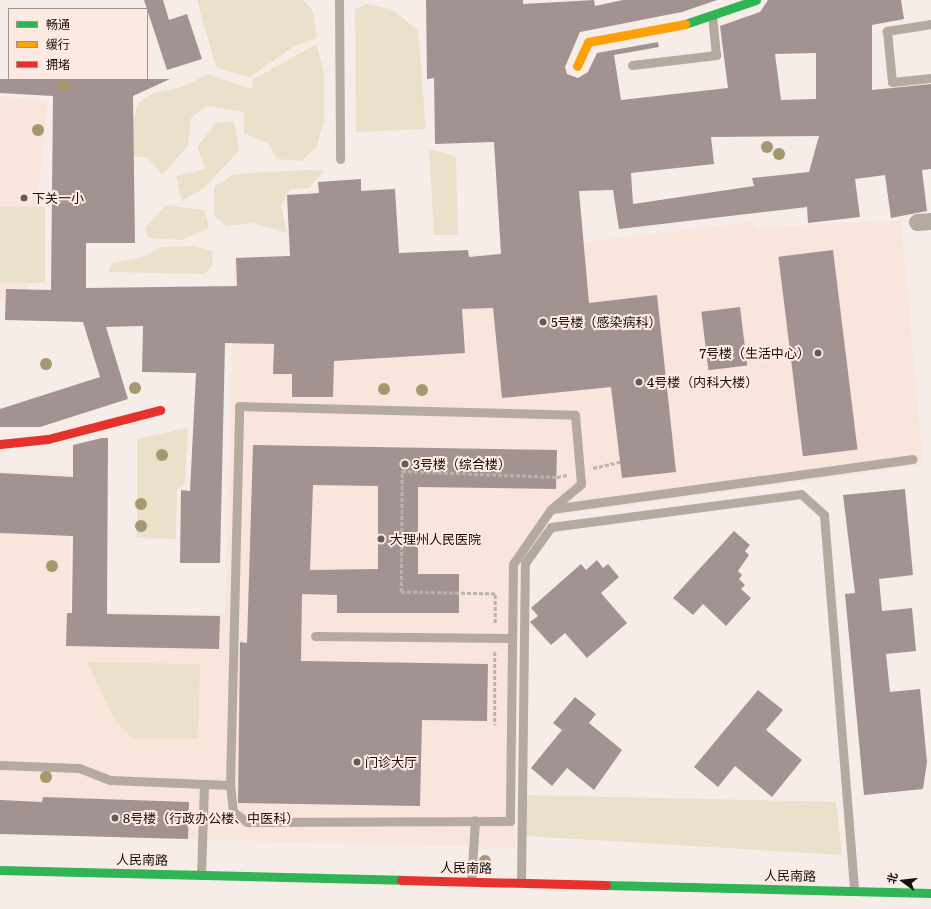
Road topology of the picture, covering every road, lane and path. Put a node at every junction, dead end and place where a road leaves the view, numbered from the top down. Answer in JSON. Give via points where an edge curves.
{"nodes":[{"id":1,"x":339,"y":0,"type":"edge"},
{"id":2,"x":756,"y":0,"type":"edge"},
{"id":3,"x":712,"y":15,"type":"junction"},
{"id":4,"x":931,"y":24,"type":"edge"},
{"id":5,"x":632,"y":65,"type":"dead end"},
{"id":6,"x":577,"y":66,"type":"dead end"},
{"id":7,"x":931,"y":78,"type":"edge"},
{"id":8,"x":340,"y":159,"type":"dead end"},
{"id":9,"x":160,"y":410,"type":"dead end"},
{"id":10,"x":0,"y":444,"type":"edge"},
{"id":11,"x":914,"y":459,"type":"dead end"},
{"id":12,"x":557,"y":478,"type":"dead end"},
{"id":13,"x":551,"y":509,"type":"junction"},
{"id":14,"x":460,"y":593,"type":"dead end"},
{"id":15,"x":315,"y":636,"type":"dead end"},
{"id":16,"x":512,"y":638,"type":"junction"},
{"id":17,"x":0,"y":765,"type":"edge"},
{"id":18,"x":204,"y":785,"type":"junction"},
{"id":19,"x":230,"y":785,"type":"junction"},
{"id":20,"x":474,"y":820,"type":"junction"},
{"id":21,"x":0,"y":870,"type":"edge"},
{"id":22,"x":201,"y":875,"type":"junction"},
{"id":23,"x":471,"y":882,"type":"junction"},
{"id":24,"x":521,"y":882,"type":"junction"},
{"id":25,"x":854,"y":891,"type":"junction"},
{"id":26,"x":931,"y":893,"type":"edge"}],
"edges":[{"from":1,"to":8,"type":"lane"},
{"from":2,"to":3,"type":"main road"},
{"from":3,"to":5,"type":"lane","via":[[716,55]]},
{"from":3,"to":6,"type":"main road","via":[[588,42]]},
{"from":4,"to":7,"type":"lane","via":[[887,31],[892,82]]},
{"from":9,"to":10,"type":"main road","via":[[48,439]]},
{"from":11,"to":13,"type":"lane"},
{"from":12,"to":14,"type":"path","via":[[402,470],[401,592]]},
{"from":13,"to":16,"type":"lane","via":[[513,564]]},
{"from":13,"to":19,"type":"lane","via":[[582,484],[574,415],[239,406]]},
{"from":15,"to":16,"type":"lane"},
{"from":16,"to":20,"type":"lane","via":[[510,821]]},
{"from":17,"to":18,"type":"lane","via":[[79,768],[112,780]]},
{"from":18,"to":19,"type":"lane"},
{"from":18,"to":22,"type":"lane"},
{"from":19,"to":20,"type":"lane","via":[[233,812],[247,822]]},
{"from":20,"to":23,"type":"lane"},
{"from":21,"to":22,"type":"main road","name":"人民南路"},
{"from":22,"to":23,"type":"main road","name":"人民南路"},
{"from":23,"to":24,"type":"main road","name":"人民南路"},
{"from":24,"to":25,"type":"main road","name":"人民南路"},
{"from":24,"to":25,"type":"lane","via":[[525,563],[551,527],[800,494],[824,515]]},
{"from":25,"to":26,"type":"main road","name":"人民南路"}]}
